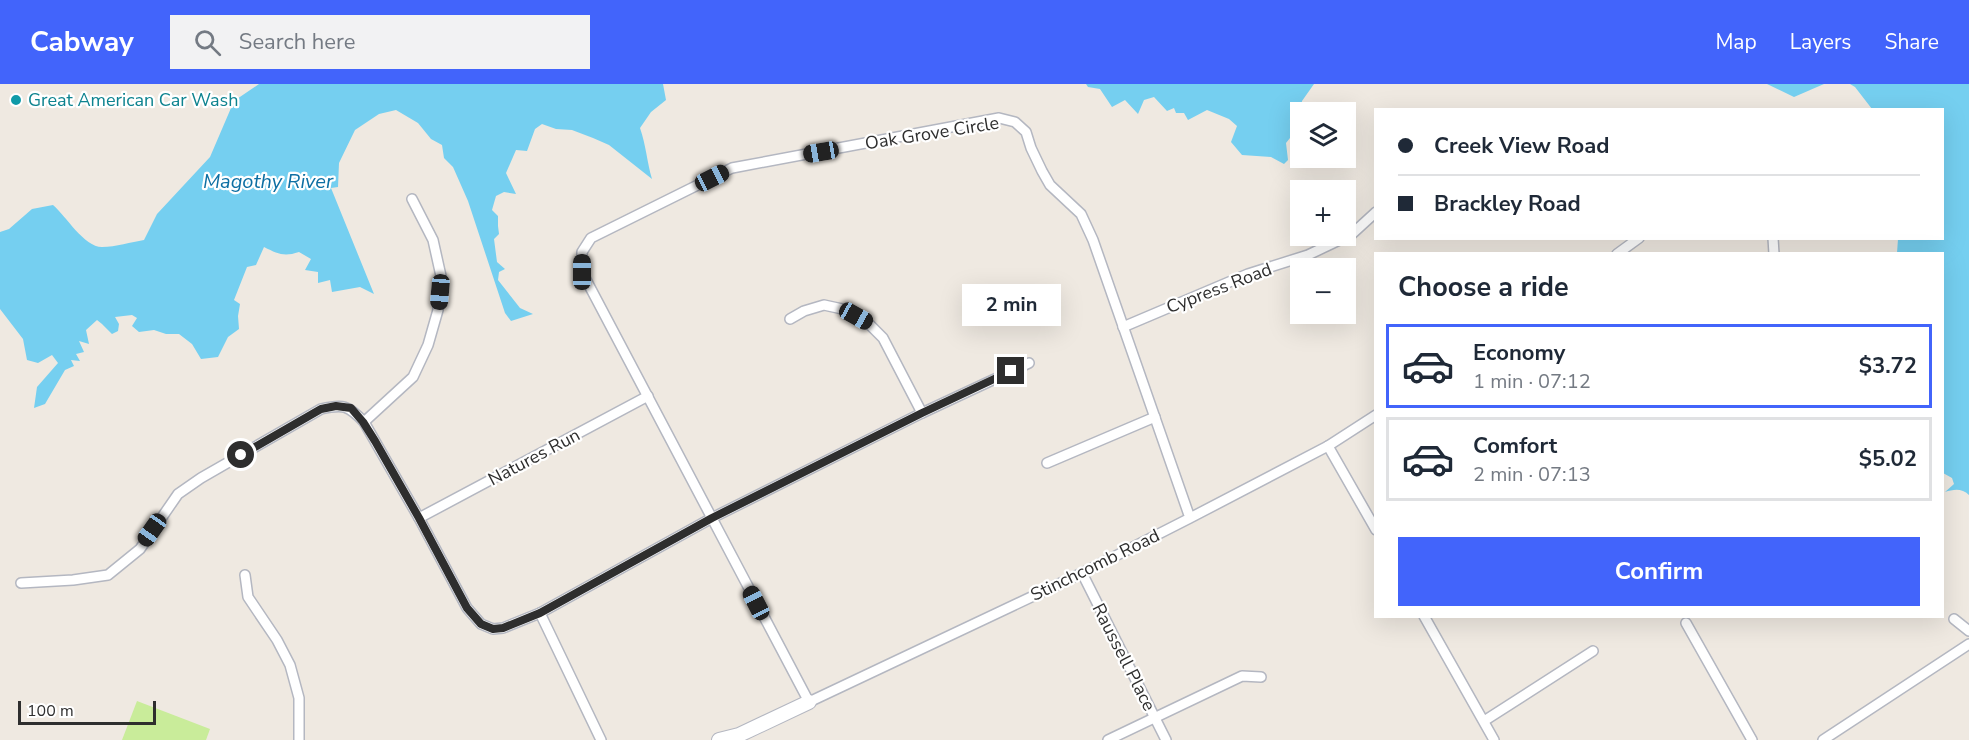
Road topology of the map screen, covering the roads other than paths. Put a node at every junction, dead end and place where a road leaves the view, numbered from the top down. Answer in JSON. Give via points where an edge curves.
{"nodes":[{"id":1,"x":412,"y":200,"type":"dead end"},
{"id":2,"x":1374,"y":214,"type":"edge"},
{"id":3,"x":1636,"y":240,"type":"edge"},
{"id":4,"x":1620,"y":252,"type":"edge"},
{"id":5,"x":790,"y":319,"type":"dead end"},
{"id":6,"x":1123,"y":327,"type":"junction"},
{"id":7,"x":1029,"y":363,"type":"dead end"},
{"id":8,"x":648,"y":396,"type":"junction"},
{"id":9,"x":922,"y":413,"type":"junction"},
{"id":10,"x":1374,"y":416,"type":"edge"},
{"id":11,"x":1155,"y":417,"type":"junction"},
{"id":12,"x":363,"y":422,"type":"junction"},
{"id":13,"x":1328,"y":446,"type":"junction"},
{"id":14,"x":1047,"y":463,"type":"dead end"},
{"id":15,"x":419,"y":518,"type":"junction"},
{"id":16,"x":712,"y":518,"type":"junction"},
{"id":17,"x":1190,"y":518,"type":"junction"},
{"id":18,"x":1374,"y":526,"type":"edge"},
{"id":19,"x":1082,"y":573,"type":"junction"},
{"id":20,"x":245,"y":575,"type":"dead end"},
{"id":21,"x":21,"y":583,"type":"dead end"},
{"id":22,"x":540,"y":613,"type":"junction"},
{"id":23,"x":1425,"y":618,"type":"edge"},
{"id":24,"x":1954,"y":619,"type":"dead end"},
{"id":25,"x":1686,"y":623,"type":"dead end"},
{"id":26,"x":1969,"y":631,"type":"edge"},
{"id":27,"x":1969,"y":644,"type":"edge"},
{"id":28,"x":1593,"y":651,"type":"dead end"},
{"id":29,"x":1261,"y":677,"type":"dead end"},
{"id":30,"x":808,"y":702,"type":"junction"},
{"id":31,"x":1154,"y":717,"type":"junction"},
{"id":32,"x":1484,"y":721,"type":"junction"},
{"id":33,"x":740,"y":737,"type":"edge"},
{"id":34,"x":299,"y":740,"type":"edge"},
{"id":35,"x":601,"y":740,"type":"edge"},
{"id":36,"x":719,"y":740,"type":"edge"},
{"id":37,"x":1108,"y":740,"type":"edge"},
{"id":38,"x":1166,"y":740,"type":"edge"},
{"id":39,"x":1494,"y":740,"type":"edge"},
{"id":40,"x":1752,"y":740,"type":"edge"},
{"id":41,"x":1823,"y":740,"type":"edge"}],
"edges":[{"from":1,"to":12,"type":"street","via":[[433,240],[441,276],[438,310],[428,345],[412,377]]},
{"from":2,"to":6,"type":"street","name":"Cypress Road","via":[[1352,234],[1308,255],[1248,274]]},
{"from":3,"to":4,"type":"street"},
{"from":5,"to":9,"type":"street","via":[[824,305],[847,310],[867,322],[883,338]]},
{"from":6,"to":8,"type":"street","name":"Oak Grove Circle","via":[[1081,214],[1050,184],[1026,132],[1015,122],[999,118],[732,168],[591,238],[582,252],[582,272]]},
{"from":6,"to":11,"type":"street","name":"Oak Grove Circle"},
{"from":7,"to":9,"type":"street"},
{"from":8,"to":15,"type":"street","name":"Natures Run"},
{"from":8,"to":16,"type":"street","name":"Oak Grove Circle"},
{"from":9,"to":16,"type":"street"},
{"from":10,"to":13,"type":"street","name":"Stinchcomb Road"},
{"from":11,"to":14,"type":"street"},
{"from":11,"to":17,"type":"street","name":"Oak Grove Circle"},
{"from":12,"to":15,"type":"street"},
{"from":12,"to":21,"type":"street","via":[[351,408],[321,409],[178,494],[140,549],[108,574]]},
{"from":13,"to":17,"type":"street","name":"Stinchcomb Road"},
{"from":13,"to":18,"type":"street"},
{"from":15,"to":22,"type":"street","via":[[467,608],[481,624],[503,628]]},
{"from":16,"to":22,"type":"street"},
{"from":16,"to":30,"type":"street","name":"Oak Grove Circle"},
{"from":17,"to":19,"type":"street","name":"Stinchcomb Road"},
{"from":19,"to":30,"type":"street","name":"Stinchcomb Road"},
{"from":19,"to":31,"type":"street","name":"Raussell Place"},
{"from":20,"to":34,"type":"street","via":[[248,597],[290,665],[299,698]]},
{"from":22,"to":35,"type":"street"},
{"from":23,"to":32,"type":"street"},
{"from":24,"to":26,"type":"street"},
{"from":25,"to":40,"type":"street"},
{"from":27,"to":41,"type":"street"},
{"from":28,"to":32,"type":"street"},
{"from":29,"to":31,"type":"street","via":[[1242,676]]},
{"from":30,"to":33,"type":"street"},
{"from":31,"to":37,"type":"street"},
{"from":31,"to":38,"type":"street","name":"Raussell Place"},
{"from":32,"to":39,"type":"street"},
{"from":33,"to":36,"type":"street"}]}
